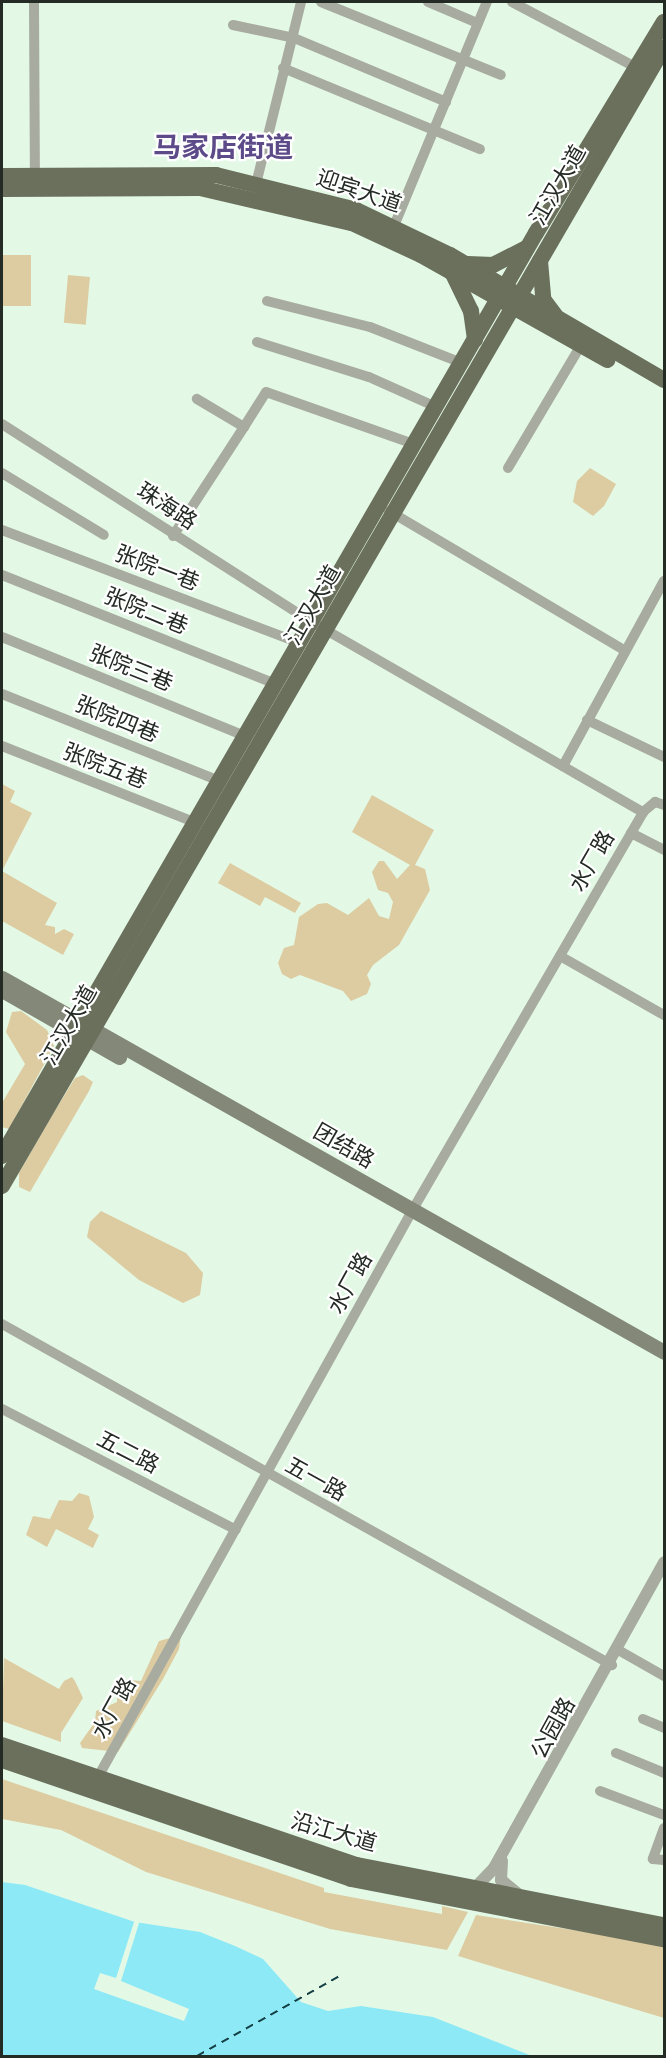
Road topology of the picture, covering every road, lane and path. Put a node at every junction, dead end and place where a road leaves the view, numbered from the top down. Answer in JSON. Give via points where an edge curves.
{"nodes":[{"id":1,"x":34,"y":2,"type":"edge"},
{"id":2,"x":301,"y":2,"type":"edge"},
{"id":3,"x":321,"y":2,"type":"edge"},
{"id":4,"x":428,"y":2,"type":"edge"},
{"id":5,"x":487,"y":2,"type":"edge"},
{"id":6,"x":512,"y":2,"type":"edge"},
{"id":7,"x":475,"y":21,"type":"junction"},
{"id":8,"x":664,"y":22,"type":"edge"},
{"id":9,"x":233,"y":25,"type":"dead end"},
{"id":10,"x":294,"y":38,"type":"junction"},
{"id":11,"x":664,"y":47,"type":"edge"},
{"id":12,"x":462,"y":59,"type":"junction"},
{"id":13,"x":283,"y":68,"type":"junction"},
{"id":14,"x":637,"y":68,"type":"junction"},
{"id":15,"x":501,"y":75,"type":"dead end"},
{"id":16,"x":446,"y":102,"type":"junction"},
{"id":17,"x":434,"y":130,"type":"junction"},
{"id":18,"x":480,"y":148,"type":"dead end"},
{"id":19,"x":2,"y":176,"type":"edge"},
{"id":20,"x":36,"y":182,"type":"junction"},
{"id":21,"x":256,"y":184,"type":"junction"},
{"id":22,"x":2,"y":189,"type":"edge"},
{"id":23,"x":394,"y":226,"type":"junction"},
{"id":24,"x":528,"y":247,"type":"junction"},
{"id":25,"x":540,"y":259,"type":"junction"},
{"id":26,"x":458,"y":268,"type":"junction"},
{"id":27,"x":509,"y":297,"type":"junction"},
{"id":28,"x":267,"y":301,"type":"dead end"},
{"id":29,"x":552,"y":322,"type":"junction"},
{"id":30,"x":496,"y":334,"type":"junction"},
{"id":31,"x":475,"y":340,"type":"junction"},
{"id":32,"x":257,"y":342,"type":"dead end"},
{"id":33,"x":581,"y":345,"type":"junction"},
{"id":34,"x":462,"y":363,"type":"junction"},
{"id":35,"x":664,"y":380,"type":"edge"},
{"id":36,"x":664,"y":392,"type":"edge"},
{"id":37,"x":197,"y":399,"type":"dead end"},
{"id":38,"x":436,"y":407,"type":"junction"},
{"id":39,"x":2,"y":425,"type":"edge"},
{"id":40,"x":244,"y":427,"type":"junction"},
{"id":41,"x":414,"y":444,"type":"junction"},
{"id":42,"x":508,"y":468,"type":"dead end"},
{"id":43,"x":2,"y":473,"type":"edge"},
{"id":44,"x":395,"y":491,"type":"junction"},
{"id":45,"x":381,"y":516,"type":"junction"},
{"id":46,"x":2,"y":532,"type":"edge"},
{"id":47,"x":105,"y":535,"type":"dead end"},
{"id":48,"x":173,"y":535,"type":"junction"},
{"id":49,"x":2,"y":576,"type":"edge"},
{"id":50,"x":664,"y":581,"type":"edge"},
{"id":51,"x":316,"y":625,"type":"junction"},
{"id":52,"x":2,"y":637,"type":"edge"},
{"id":53,"x":299,"y":644,"type":"junction"},
{"id":54,"x":624,"y":650,"type":"junction"},
{"id":55,"x":275,"y":685,"type":"junction"},
{"id":56,"x":2,"y":694,"type":"edge"},
{"id":57,"x":587,"y":720,"type":"junction"},
{"id":58,"x":245,"y":736,"type":"junction"},
{"id":59,"x":2,"y":746,"type":"edge"},
{"id":60,"x":664,"y":758,"type":"edge"},
{"id":61,"x":563,"y":766,"type":"junction"},
{"id":62,"x":219,"y":781,"type":"junction"},
{"id":63,"x":664,"y":805,"type":"edge"},
{"id":64,"x":643,"y":812,"type":"junction"},
{"id":65,"x":194,"y":822,"type":"junction"},
{"id":66,"x":631,"y":833,"type":"junction"},
{"id":67,"x":664,"y":850,"type":"edge"},
{"id":68,"x":560,"y":956,"type":"junction"},
{"id":69,"x":2,"y":978,"type":"edge"},
{"id":70,"x":2,"y":990,"type":"edge"},
{"id":71,"x":664,"y":1015,"type":"edge"},
{"id":72,"x":83,"y":1030,"type":"junction"},
{"id":73,"x":2,"y":1156,"type":"edge"},
{"id":74,"x":2,"y":1186,"type":"edge"},
{"id":75,"x":410,"y":1214,"type":"junction"},
{"id":76,"x":2,"y":1324,"type":"edge"},
{"id":77,"x":664,"y":1352,"type":"edge"},
{"id":78,"x":664,"y":1362,"type":"edge"},
{"id":79,"x":2,"y":1409,"type":"edge"},
{"id":80,"x":267,"y":1474,"type":"junction"},
{"id":81,"x":236,"y":1530,"type":"junction"},
{"id":82,"x":664,"y":1562,"type":"edge"},
{"id":83,"x":664,"y":1573,"type":"edge"},
{"id":84,"x":620,"y":1651,"type":"junction"},
{"id":85,"x":610,"y":1664,"type":"junction"},
{"id":86,"x":664,"y":1676,"type":"edge"},
{"id":87,"x":643,"y":1719,"type":"dead end"},
{"id":88,"x":664,"y":1728,"type":"edge"},
{"id":89,"x":2,"y":1744,"type":"edge"},
{"id":90,"x":616,"y":1753,"type":"dead end"},
{"id":91,"x":2,"y":1760,"type":"edge"},
{"id":92,"x":664,"y":1773,"type":"edge"},
{"id":93,"x":98,"y":1778,"type":"junction"},
{"id":94,"x":600,"y":1791,"type":"dead end"},
{"id":95,"x":664,"y":1815,"type":"edge"},
{"id":96,"x":664,"y":1828,"type":"edge"},
{"id":97,"x":664,"y":1860,"type":"edge"},
{"id":98,"x":476,"y":1888,"type":"junction"},
{"id":99,"x":451,"y":1898,"type":"junction"},
{"id":100,"x":525,"y":1898,"type":"junction"},
{"id":101,"x":664,"y":1925,"type":"edge"},
{"id":102,"x":664,"y":1939,"type":"edge"}],
"edges":[{"from":1,"to":20,"type":"street"},
{"from":2,"to":10,"type":"street"},
{"from":3,"to":12,"type":"street"},
{"from":4,"to":7,"type":"street"},
{"from":5,"to":7,"type":"street"},
{"from":6,"to":14,"type":"street"},
{"from":7,"to":12,"type":"street"},
{"from":8,"to":14,"type":"main road","name":"江汉大道"},
{"from":9,"to":10,"type":"street"},
{"from":10,"to":13,"type":"street"},
{"from":10,"to":16,"type":"street"},
{"from":11,"to":25,"type":"main road","name":"江汉大道"},
{"from":12,"to":15,"type":"street"},
{"from":12,"to":16,"type":"street"},
{"from":13,"to":17,"type":"street"},
{"from":13,"to":21,"type":"street"},
{"from":14,"to":24,"type":"main road","name":"江汉大道"},
{"from":16,"to":17,"type":"street"},
{"from":17,"to":18,"type":"street"},
{"from":17,"to":23,"type":"street"},
{"from":19,"to":20,"type":"main road","name":"迎宾大道"},
{"from":20,"to":21,"type":"main road","name":"迎宾大道","via":[[200,174]]},
{"from":20,"to":22,"type":"main road","name":"迎宾大道"},
{"from":20,"to":26,"type":"main road","name":"迎宾大道","via":[[186,187],[237,193],[352,223]]},
{"from":21,"to":23,"type":"main road","name":"迎宾大道","via":[[356,210]]},
{"from":23,"to":26,"type":"main road","name":"迎宾大道"},
{"from":24,"to":26,"type":"main road","via":[[513,258]]},
{"from":24,"to":27,"type":"main road","name":"江汉大道"},
{"from":25,"to":27,"type":"main road","name":"江汉大道"},
{"from":25,"to":29,"type":"main road","via":[[543,299]]},
{"from":26,"to":27,"type":"main road","name":"迎宾大道"},
{"from":26,"to":31,"type":"main road"},
{"from":27,"to":29,"type":"main road","name":"迎宾大道"},
{"from":27,"to":30,"type":"main road","name":"江汉大道"},
{"from":27,"to":31,"type":"main road","name":"江汉大道"},
{"from":28,"to":34,"type":"street","via":[[380,330]]},
{"from":29,"to":30,"type":"main road","via":[[525,322]]},
{"from":29,"to":33,"type":"main road","name":"迎宾大道"},
{"from":29,"to":35,"type":"main road","name":"迎宾大道"},
{"from":30,"to":44,"type":"main road","name":"江汉大道"},
{"from":31,"to":34,"type":"main road","name":"江汉大道"},
{"from":32,"to":38,"type":"street","via":[[369,377]]},
{"from":33,"to":36,"type":"main road","name":"迎宾大道"},
{"from":33,"to":42,"type":"street"},
{"from":34,"to":38,"type":"main road","name":"江汉大道"},
{"from":37,"to":40,"type":"street"},
{"from":38,"to":41,"type":"main road","name":"江汉大道"},
{"from":39,"to":48,"type":"street","name":"珠海路"},
{"from":40,"to":41,"type":"street","via":[[266,392]]},
{"from":40,"to":48,"type":"street"},
{"from":41,"to":44,"type":"main road","name":"江汉大道"},
{"from":43,"to":47,"type":"street"},
{"from":44,"to":45,"type":"main road","name":"江汉大道"},
{"from":45,"to":51,"type":"main road","name":"江汉大道"},
{"from":45,"to":54,"type":"street"},
{"from":46,"to":53,"type":"street","name":"张院一巷"},
{"from":48,"to":51,"type":"street","name":"珠海路"},
{"from":49,"to":55,"type":"street","name":"张院二巷"},
{"from":50,"to":54,"type":"street"},
{"from":51,"to":53,"type":"main road","name":"江汉大道"},
{"from":51,"to":61,"type":"street","name":"珠海路"},
{"from":51,"to":72,"type":"main road","name":"江汉大道"},
{"from":52,"to":58,"type":"street","name":"张院三巷"},
{"from":53,"to":55,"type":"main road","name":"江汉大道"},
{"from":54,"to":57,"type":"street"},
{"from":55,"to":58,"type":"main road","name":"江汉大道"},
{"from":56,"to":62,"type":"street","name":"张院四巷"},
{"from":57,"to":60,"type":"street"},
{"from":57,"to":61,"type":"street"},
{"from":58,"to":62,"type":"main road","name":"江汉大道"},
{"from":59,"to":65,"type":"street","name":"张院五巷"},
{"from":61,"to":64,"type":"street","name":"珠海路"},
{"from":62,"to":65,"type":"main road","name":"江汉大道"},
{"from":63,"to":64,"type":"street","via":[[655,802]]},
{"from":64,"to":66,"type":"street","name":"水厂路"},
{"from":65,"to":72,"type":"main road","name":"江汉大道"},
{"from":66,"to":67,"type":"street"},
{"from":66,"to":68,"type":"street","name":"水厂路"},
{"from":68,"to":71,"type":"street"},
{"from":68,"to":75,"type":"street","name":"水厂路"},
{"from":69,"to":72,"type":"main road","name":"团结路"},
{"from":70,"to":72,"type":"main road","name":"团结路"},
{"from":72,"to":73,"type":"main road","name":"江汉大道"},
{"from":72,"to":74,"type":"main road","name":"江汉大道"},
{"from":72,"to":75,"type":"main road","name":"团结路"},
{"from":75,"to":77,"type":"main road","name":"团结路"},
{"from":75,"to":78,"type":"main road","name":"团结路"},
{"from":75,"to":80,"type":"street","name":"水厂路"},
{"from":76,"to":80,"type":"street","name":"五一路"},
{"from":79,"to":81,"type":"street","name":"五二路"},
{"from":80,"to":81,"type":"street","name":"水厂路"},
{"from":80,"to":85,"type":"street","name":"五一路"},
{"from":81,"to":93,"type":"street","name":"水厂路"},
{"from":82,"to":85,"type":"street"},
{"from":83,"to":84,"type":"street","name":"公园路"},
{"from":84,"to":85,"type":"street","name":"公园路"},
{"from":84,"to":86,"type":"street"},
{"from":85,"to":98,"type":"street","via":[[494,1868]]},
{"from":85,"to":100,"type":"street","name":"公园路","via":[[501,1864],[501,1880]]},
{"from":87,"to":88,"type":"street"},
{"from":89,"to":93,"type":"main road","name":"沿江大道"},
{"from":90,"to":92,"type":"street"},
{"from":91,"to":99,"type":"main road","name":"沿江大道","via":[[351,1879]]},
{"from":93,"to":98,"type":"main road","name":"沿江大道","via":[[357,1865]]},
{"from":94,"to":95,"type":"street"},
{"from":96,"to":97,"type":"street","via":[[653,1859]]},
{"from":98,"to":99,"type":"street"},
{"from":98,"to":100,"type":"main road","name":"沿江大道"},
{"from":99,"to":102,"type":"main road","name":"沿江大道"},
{"from":100,"to":101,"type":"main road","name":"沿江大道"}]}
